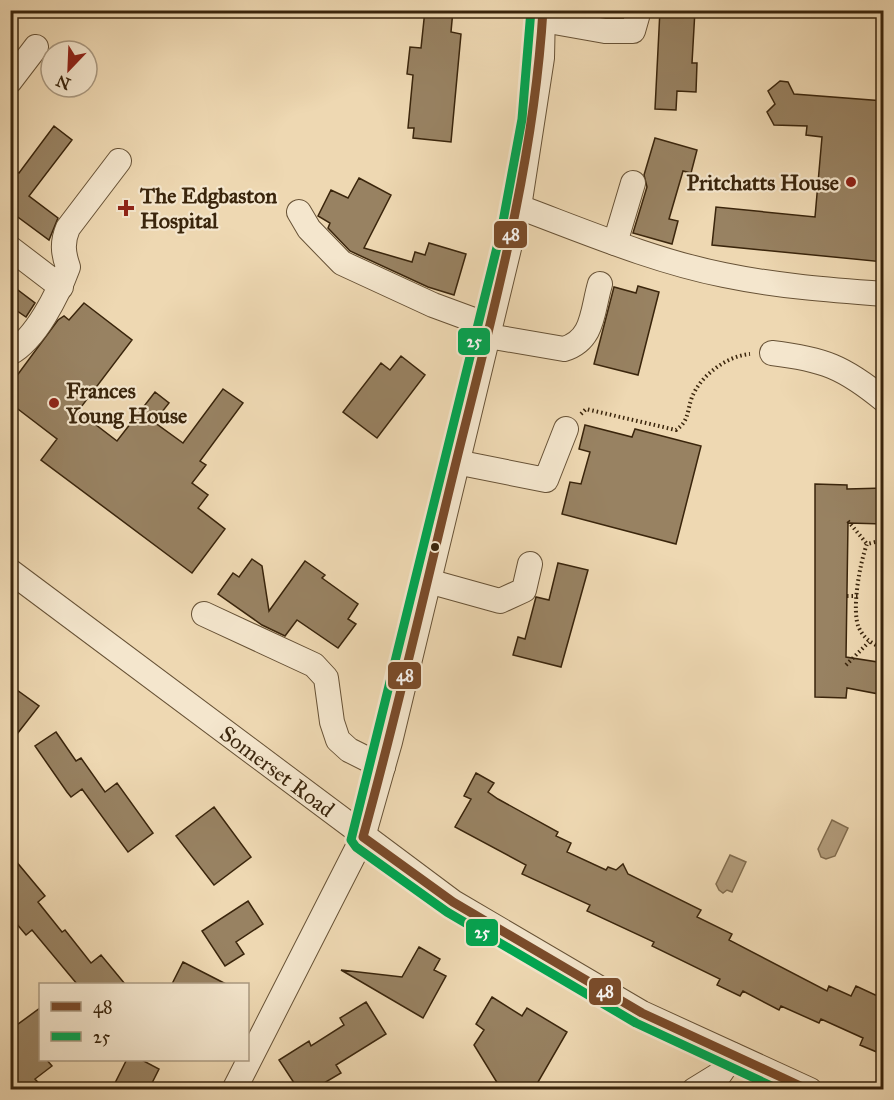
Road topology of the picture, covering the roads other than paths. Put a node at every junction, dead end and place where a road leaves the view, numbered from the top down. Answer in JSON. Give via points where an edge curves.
{"nodes":[{"id":1,"x":639,"y":10,"type":"edge"},
{"id":2,"x":543,"y":15,"type":"edge"},
{"id":3,"x":36,"y":47,"type":"dead end"},
{"id":4,"x":10,"y":81,"type":"edge"},
{"id":5,"x":119,"y":161,"type":"dead end"},
{"id":6,"x":633,"y":183,"type":"dead end"},
{"id":7,"x":519,"y":207,"type":"junction"},
{"id":8,"x":299,"y":212,"type":"dead end"},
{"id":9,"x":615,"y":243,"type":"junction"},
{"id":10,"x":10,"y":249,"type":"edge"},
{"id":11,"x":600,"y":284,"type":"dead end"},
{"id":12,"x":61,"y":287,"type":"junction"},
{"id":13,"x":884,"y":294,"type":"edge"},
{"id":14,"x":489,"y":331,"type":"junction"},
{"id":15,"x":772,"y":352,"type":"road end"},
{"id":16,"x":10,"y":353,"type":"edge"},
{"id":17,"x":884,"y":400,"type":"edge"},
{"id":18,"x":566,"y":429,"type":"road end"},
{"id":19,"x":456,"y":462,"type":"junction"},
{"id":20,"x":530,"y":564,"type":"dead end"},
{"id":21,"x":10,"y":572,"type":"edge"},
{"id":22,"x":428,"y":581,"type":"junction"},
{"id":23,"x":204,"y":614,"type":"dead end"},
{"id":24,"x":383,"y":767,"type":"junction"},
{"id":25,"x":363,"y":837,"type":"junction"},
{"id":26,"x":733,"y":1055,"type":"junction"},
{"id":27,"x":249,"y":1060,"type":"edge"},
{"id":28,"x":248,"y":1061,"type":"edge"},
{"id":29,"x":234,"y":1089,"type":"edge"},
{"id":30,"x":694,"y":1089,"type":"edge"},
{"id":31,"x":810,"y":1089,"type":"edge"}],
"edges":[{"from":1,"to":2,"type":"street","via":[[633,31],[605,31]]},
{"from":2,"to":7,"type":"street","via":[[542,58]]},
{"from":3,"to":4,"type":"street"},
{"from":5,"to":12,"type":"street","via":[[68,228],[63,254],[68,267]]},
{"from":6,"to":9,"type":"street"},
{"from":7,"to":9,"type":"street"},
{"from":7,"to":14,"type":"street"},
{"from":8,"to":14,"type":"street","via":[[309,229],[342,263]]},
{"from":9,"to":13,"type":"street","via":[[722,275],[790,287]]},
{"from":10,"to":12,"type":"street"},
{"from":11,"to":14,"type":"street","via":[[586,336],[574,346],[564,349]]},
{"from":12,"to":16,"type":"street","via":[[24,346]]},
{"from":14,"to":19,"type":"street"},
{"from":15,"to":17,"type":"street","via":[[814,358],[831,365],[849,373]]},
{"from":18,"to":19,"type":"street","via":[[546,480]]},
{"from":19,"to":22,"type":"street"},
{"from":20,"to":22,"type":"street","via":[[524,590],[500,602]]},
{"from":21,"to":25,"type":"street","name":"Somerset Road"},
{"from":22,"to":24,"type":"street"},
{"from":23,"to":24,"type":"street","via":[[314,665],[326,678],[338,740]]},
{"from":24,"to":25,"type":"street"},
{"from":25,"to":26,"type":"street","name":"Somerset Road","via":[[463,908],[642,1013]]},
{"from":25,"to":27,"type":"street"},
{"from":26,"to":30,"type":"street","via":[[720,1074]]},
{"from":26,"to":31,"type":"street","name":"Somerset Road"},
{"from":28,"to":29,"type":"street"}]}
